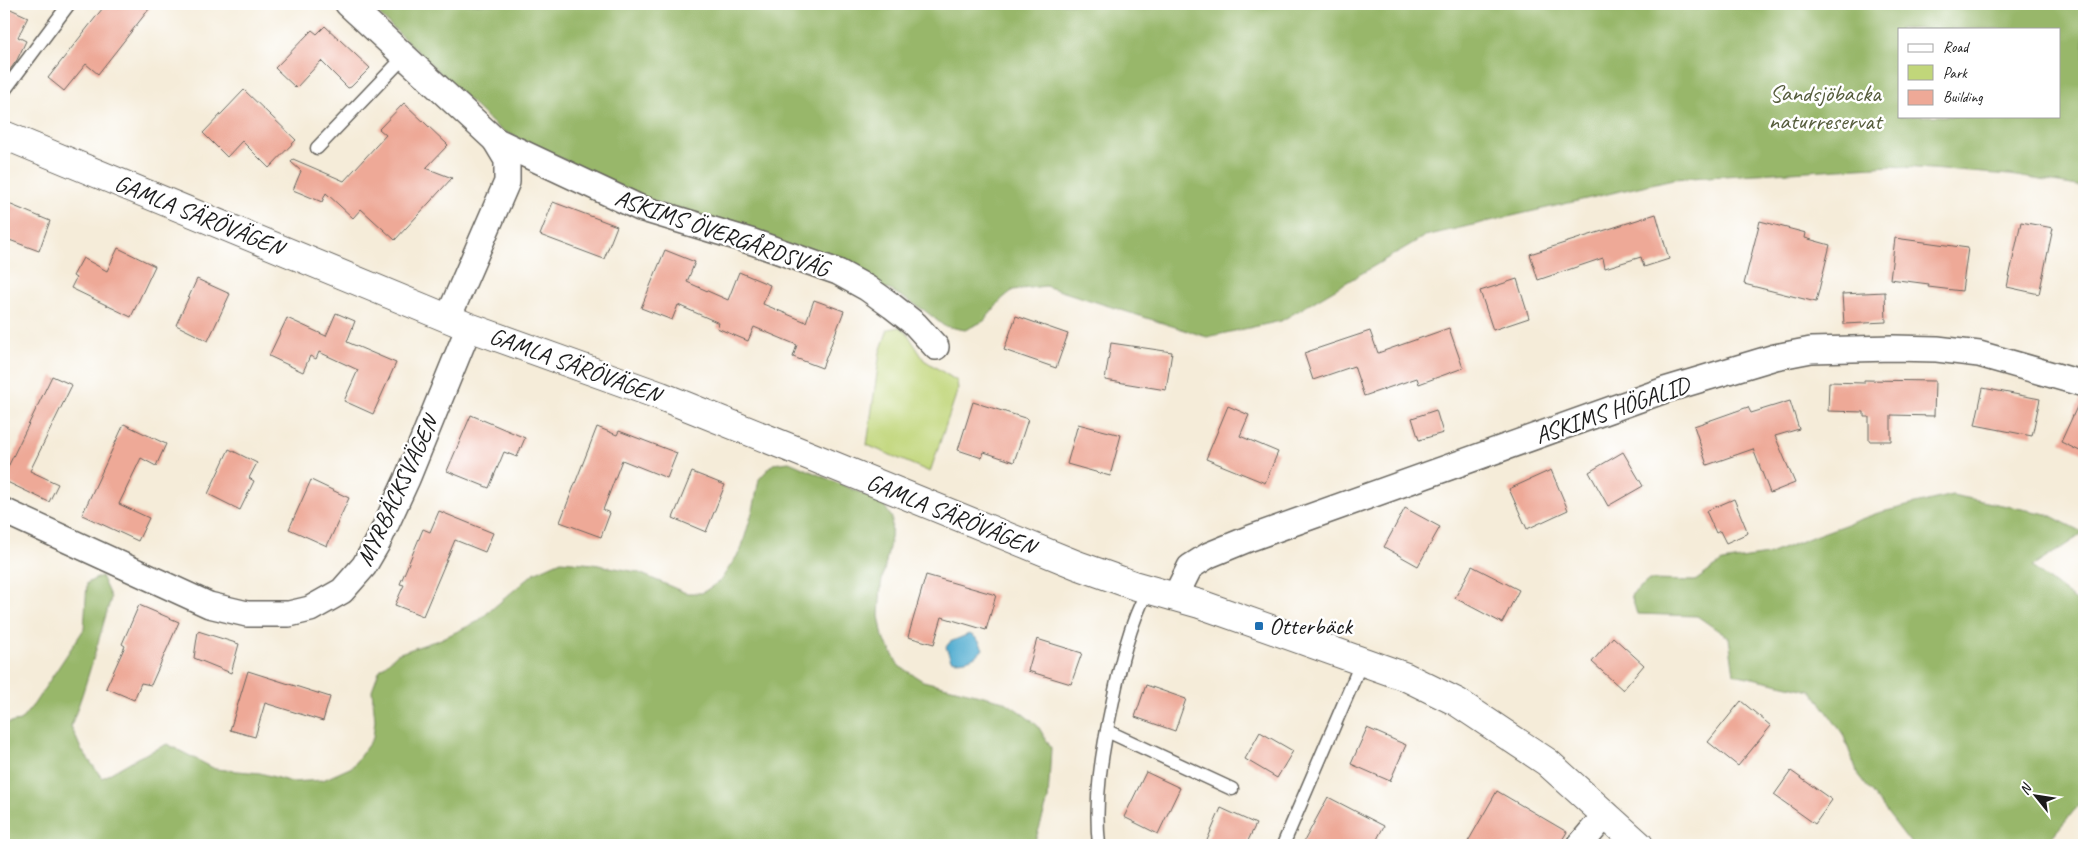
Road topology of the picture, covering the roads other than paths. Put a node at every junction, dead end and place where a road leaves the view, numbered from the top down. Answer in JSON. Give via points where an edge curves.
{"nodes":[{"id":1,"x":69,"y":4,"type":"edge"},
{"id":2,"x":348,"y":4,"type":"edge"},
{"id":3,"x":404,"y":56,"type":"junction"},
{"id":4,"x":4,"y":91,"type":"edge"},
{"id":5,"x":4,"y":135,"type":"edge"},
{"id":6,"x":495,"y":140,"type":"junction"},
{"id":7,"x":317,"y":148,"type":"dead end"},
{"id":8,"x":459,"y":322,"type":"junction"},
{"id":9,"x":936,"y":347,"type":"dead end"},
{"id":10,"x":2084,"y":384,"type":"edge"},
{"id":11,"x":4,"y":511,"type":"edge"},
{"id":12,"x":1148,"y":589,"type":"junction"},
{"id":13,"x":1174,"y":597,"type":"junction"},
{"id":14,"x":1362,"y":661,"type":"junction"},
{"id":15,"x":1107,"y":731,"type":"junction"},
{"id":16,"x":1232,"y":789,"type":"dead end"},
{"id":17,"x":1606,"y":814,"type":"junction"},
{"id":18,"x":1100,"y":845,"type":"edge"},
{"id":19,"x":1283,"y":845,"type":"edge"},
{"id":20,"x":1580,"y":845,"type":"edge"},
{"id":21,"x":1638,"y":845,"type":"edge"}],
"edges":[{"from":1,"to":4,"type":"lane"},
{"from":2,"to":3,"type":"street","name":"ASKIMS ÖVERGÅRDSVÄG"},
{"from":3,"to":6,"type":"street","name":"ASKIMS ÖVERGÅRDSVÄG"},
{"from":3,"to":7,"type":"lane"},
{"from":5,"to":8,"type":"street","name":"GAMLA SÄRÖVÄGEN"},
{"from":6,"to":8,"type":"street","name":"ASKIMS ÖVERGÅRDSVÄG","via":[[507,160],[508,182]]},
{"from":6,"to":9,"type":"street","name":"ASKIMS ÖVERGÅRDSVÄG","via":[[640,208],[838,272],[892,306],[915,324]]},
{"from":8,"to":11,"type":"street","name":"MYRBÄCKSVÄGEN","via":[[407,479],[378,542],[364,566],[342,591],[310,609],[267,615],[217,607]]},
{"from":8,"to":12,"type":"street","name":"GAMLA SÄRÖVÄGEN","via":[[670,400],[1077,565]]},
{"from":10,"to":13,"type":"street","name":"ASKIMS HÖGALID","via":[[1979,354],[1937,349],[1850,348],[1811,350],[1776,357],[1664,390],[1248,539],[1209,555],[1190,567]]},
{"from":12,"to":13,"type":"street","name":"GAMLA SÄRÖVÄGEN"},
{"from":12,"to":15,"type":"lane","via":[[1130,629]]},
{"from":13,"to":14,"type":"street","name":"GAMLA SÄRÖVÄGEN"},
{"from":14,"to":17,"type":"street","name":"GAMLA SÄRÖVÄGEN","via":[[1406,677],[1456,702],[1547,762]]},
{"from":14,"to":19,"type":"lane"},
{"from":15,"to":16,"type":"lane"},
{"from":15,"to":18,"type":"lane","via":[[1097,795]]},
{"from":17,"to":20,"type":"street"},
{"from":17,"to":21,"type":"street","name":"GAMLA SÄRÖVÄGEN"}]}
